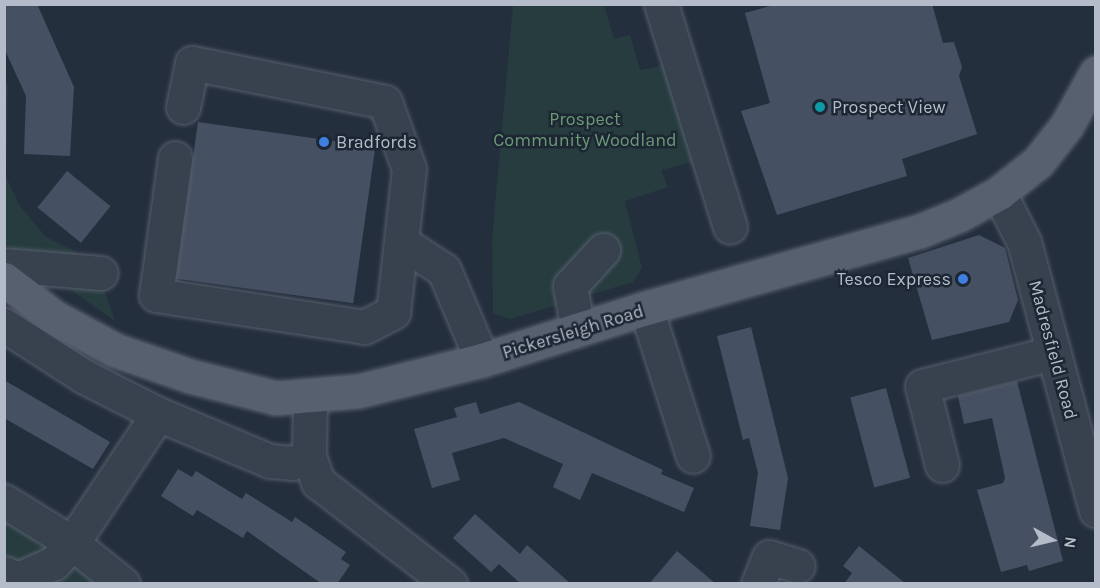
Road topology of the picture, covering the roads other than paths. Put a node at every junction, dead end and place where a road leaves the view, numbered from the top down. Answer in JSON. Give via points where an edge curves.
{"nodes":[{"id":1,"x":661,"y":4,"type":"edge"},
{"id":2,"x":1095,"y":73,"type":"edge"},
{"id":3,"x":183,"y":106,"type":"dead end"},
{"id":4,"x":175,"y":158,"type":"dead end"},
{"id":5,"x":999,"y":193,"type":"junction"},
{"id":6,"x":730,"y":227,"type":"dead end"},
{"id":7,"x":401,"y":242,"type":"junction"},
{"id":8,"x":603,"y":250,"type":"dead end"},
{"id":9,"x":4,"y":265,"type":"edge"},
{"id":10,"x":101,"y":273,"type":"dead end"},
{"id":11,"x":4,"y":279,"type":"edge"},
{"id":12,"x":646,"y":309,"type":"junction"},
{"id":13,"x":4,"y":325,"type":"edge"},
{"id":14,"x":578,"y":330,"type":"junction"},
{"id":15,"x":1053,"y":353,"type":"junction"},
{"id":16,"x":482,"y":360,"type":"junction"},
{"id":17,"x":310,"y":396,"type":"junction"},
{"id":18,"x":158,"y":414,"type":"junction"},
{"id":19,"x":309,"y":456,"type":"junction"},
{"id":20,"x":693,"y":456,"type":"dead end"},
{"id":21,"x":942,"y":465,"type":"dead end"},
{"id":22,"x":4,"y":501,"type":"edge"},
{"id":23,"x":1095,"y":511,"type":"edge"},
{"id":24,"x":72,"y":543,"type":"junction"},
{"id":25,"x":798,"y":566,"type":"dead end"},
{"id":26,"x":4,"y":573,"type":"edge"},
{"id":27,"x":123,"y":584,"type":"edge"},
{"id":28,"x":450,"y":584,"type":"edge"},
{"id":29,"x":758,"y":584,"type":"edge"}],
"edges":[{"from":1,"to":6,"type":"street"},
{"from":2,"to":5,"type":"main road","name":"Pickersleigh Road","via":[[1066,126],[1038,162]]},
{"from":3,"to":7,"type":"street","via":[[192,63],[385,102],[409,169]]},
{"from":4,"to":7,"type":"street","via":[[156,295],[364,327],[393,312]]},
{"from":5,"to":12,"type":"main road","name":"Pickersleigh Road","via":[[920,231]]},
{"from":5,"to":15,"type":"street","name":"Madresfield Road","via":[[1024,242]]},
{"from":7,"to":16,"type":"street","via":[[444,270]]},
{"from":8,"to":14,"type":"street","via":[[570,286]]},
{"from":9,"to":10,"type":"street"},
{"from":11,"to":17,"type":"main road","name":"Pickersleigh Road","via":[[54,317],[115,350],[240,390],[276,398]]},
{"from":12,"to":14,"type":"main road","name":"Pickersleigh Road"},
{"from":12,"to":20,"type":"street"},
{"from":13,"to":18,"type":"street","via":[[83,376]]},
{"from":14,"to":16,"type":"main road","name":"Pickersleigh Road"},
{"from":15,"to":21,"type":"street","via":[[922,386]]},
{"from":15,"to":23,"type":"street","name":"Madresfield Road"},
{"from":16,"to":17,"type":"main road","name":"Pickersleigh Road","via":[[358,391]]},
{"from":17,"to":19,"type":"street"},
{"from":18,"to":19,"type":"street","via":[[270,461],[292,463]]},
{"from":18,"to":24,"type":"street"},
{"from":19,"to":28,"type":"street","via":[[318,482],[336,499]]},
{"from":22,"to":24,"type":"street"},
{"from":24,"to":26,"type":"street","via":[[54,563],[18,579]]},
{"from":24,"to":27,"type":"street"},
{"from":25,"to":29,"type":"street","via":[[769,557]]}]}
